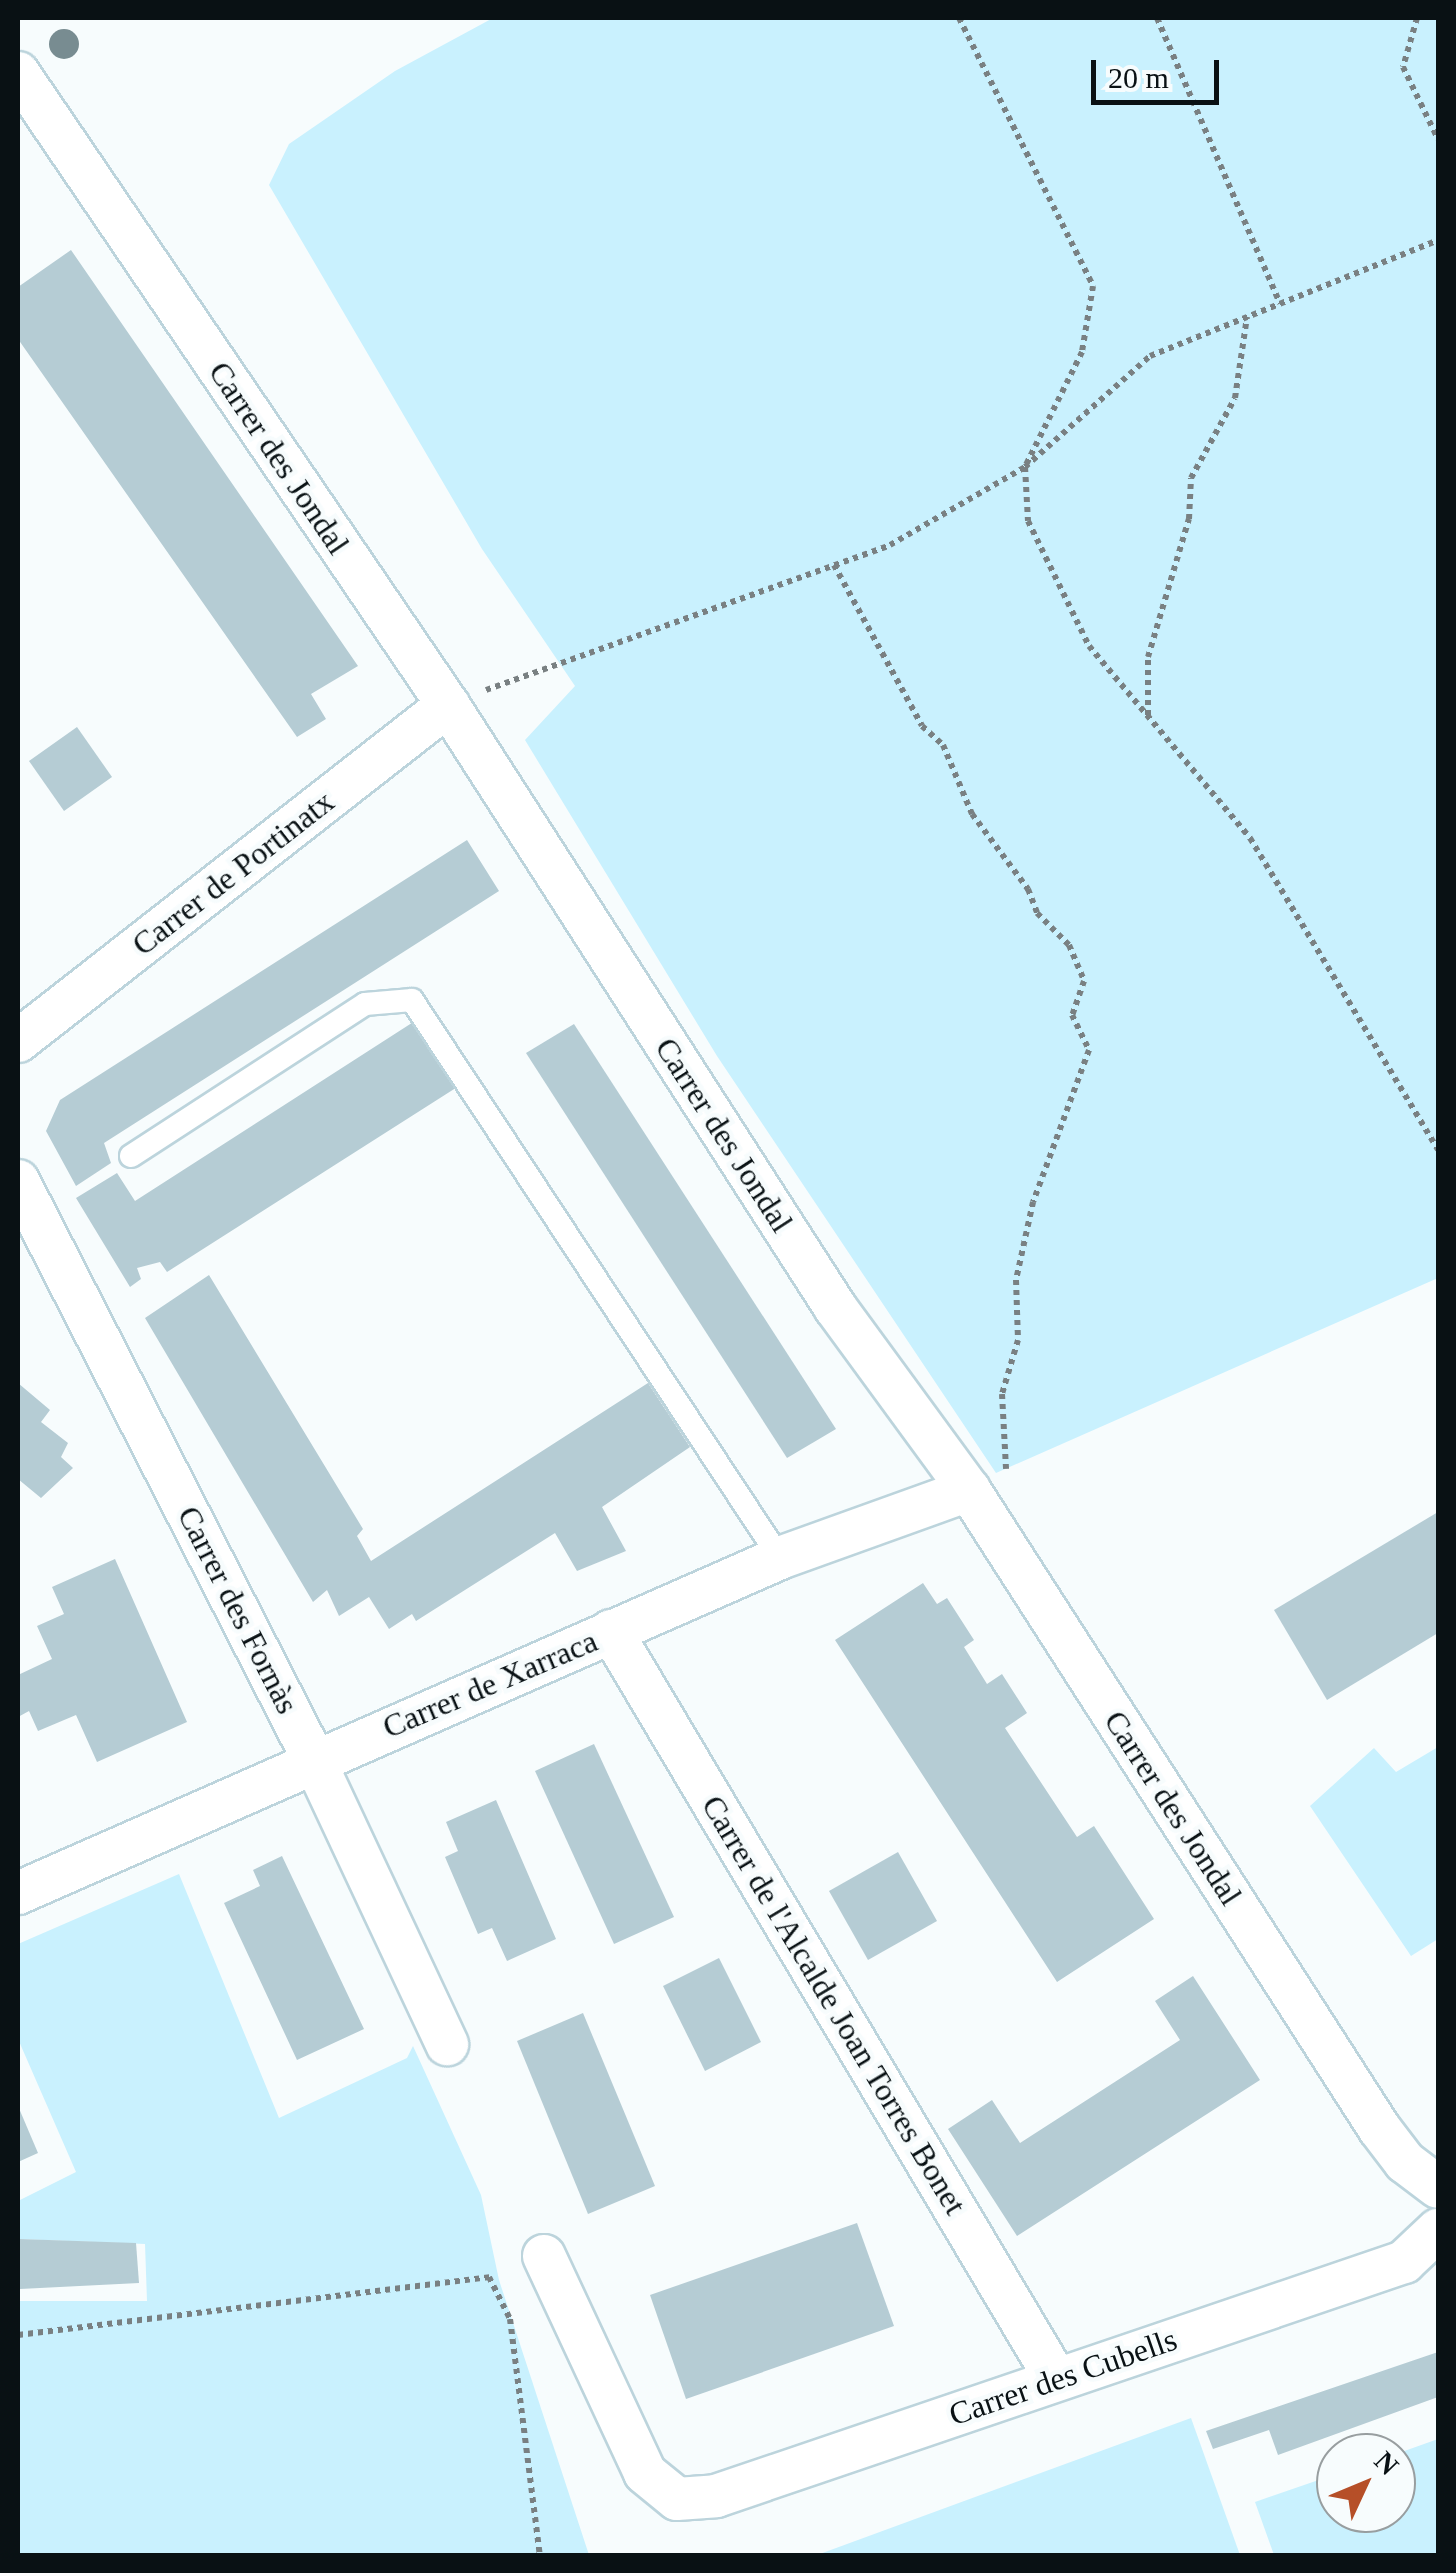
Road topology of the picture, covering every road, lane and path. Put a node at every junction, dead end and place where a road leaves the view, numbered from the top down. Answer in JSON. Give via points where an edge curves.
{"nodes":[{"id":1,"x":959,"y":18,"type":"edge"},
{"id":2,"x":1158,"y":18,"type":"edge"},
{"id":3,"x":1416,"y":18,"type":"edge"},
{"id":4,"x":18,"y":73,"type":"edge"},
{"id":5,"x":1438,"y":139,"type":"edge"},
{"id":6,"x":1438,"y":240,"type":"edge"},
{"id":7,"x":1280,"y":304,"type":"junction"},
{"id":8,"x":1247,"y":317,"type":"junction"},
{"id":9,"x":1026,"y":467,"type":"junction"},
{"id":10,"x":834,"y":565,"type":"junction"},
{"id":11,"x":448,"y":705,"type":"junction"},
{"id":12,"x":1148,"y":716,"type":"junction"},
{"id":13,"x":18,"y":1041,"type":"edge"},
{"id":14,"x":1438,"y":1150,"type":"edge"},
{"id":15,"x":131,"y":1156,"type":"dead end"},
{"id":16,"x":18,"y":1181,"type":"edge"},
{"id":17,"x":988,"y":1483,"type":"junction"},
{"id":18,"x":780,"y":1558,"type":"junction"},
{"id":19,"x":612,"y":1631,"type":"junction"},
{"id":20,"x":314,"y":1760,"type":"junction"},
{"id":21,"x":18,"y":1892,"type":"edge"},
{"id":22,"x":446,"y":2044,"type":"dead end"},
{"id":23,"x":1438,"y":2187,"type":"edge"},
{"id":24,"x":1438,"y":2230,"type":"edge"},
{"id":25,"x":544,"y":2256,"type":"dead end"},
{"id":26,"x":18,"y":2334,"type":"edge"},
{"id":27,"x":1056,"y":2378,"type":"junction"},
{"id":28,"x":540,"y":2556,"type":"edge"}],
"edges":[{"from":1,"to":9,"type":"path","via":[[1094,286],[1082,352]]},
{"from":2,"to":7,"type":"path"},
{"from":3,"to":5,"type":"path","via":[[1403,67]]},
{"from":4,"to":11,"type":"street","name":"Carrer des Jondal"},
{"from":6,"to":7,"type":"path"},
{"from":7,"to":8,"type":"path"},
{"from":8,"to":9,"type":"path","via":[[1150,356]]},
{"from":8,"to":12,"type":"path","via":[[1234,398],[1191,478],[1188,519],[1148,657]]},
{"from":9,"to":10,"type":"path","via":[[890,545]]},
{"from":9,"to":12,"type":"path","via":[[1028,520],[1072,610],[1090,646]]},
{"from":10,"to":11,"type":"path"},
{"from":10,"to":17,"type":"path","via":[[922,726],[943,745],[972,814],[1028,889],[1036,913],[1069,944],[1084,981],[1072,1015],[1089,1050],[1033,1202],[1016,1280],[1018,1340]]},
{"from":11,"to":13,"type":"street","name":"Carrer de Portinatx"},
{"from":11,"to":17,"type":"street","name":"Carrer des Jondal","via":[[835,1307]]},
{"from":12,"to":14,"type":"path","via":[[1250,838]]},
{"from":15,"to":18,"type":"lane","via":[[365,1004],[412,1000]]},
{"from":16,"to":20,"type":"street","name":"Carrer des Fornàs"},
{"from":17,"to":18,"type":"street","name":"Carrer de Xarraca"},
{"from":17,"to":23,"type":"street","name":"Carrer des Jondal","via":[[1379,2128],[1404,2162]]},
{"from":18,"to":19,"type":"street","name":"Carrer de Xarraca"},
{"from":19,"to":20,"type":"street","name":"Carrer de Xarraca"},
{"from":19,"to":27,"type":"street","name":"Carrer de l'Alcalde Joan Torres Bonet"},
{"from":20,"to":21,"type":"street","name":"Carrer de Xarraca"},
{"from":20,"to":22,"type":"street","name":"Carrer des Fornàs"},
{"from":24,"to":27,"type":"street","name":"Carrer des Cubells","via":[[1404,2262]]},
{"from":25,"to":27,"type":"street","name":"Carrer des Cubells","via":[[645,2473],[678,2499],[716,2496]]},
{"from":26,"to":28,"type":"path","via":[[490,2277],[510,2319]]}]}
